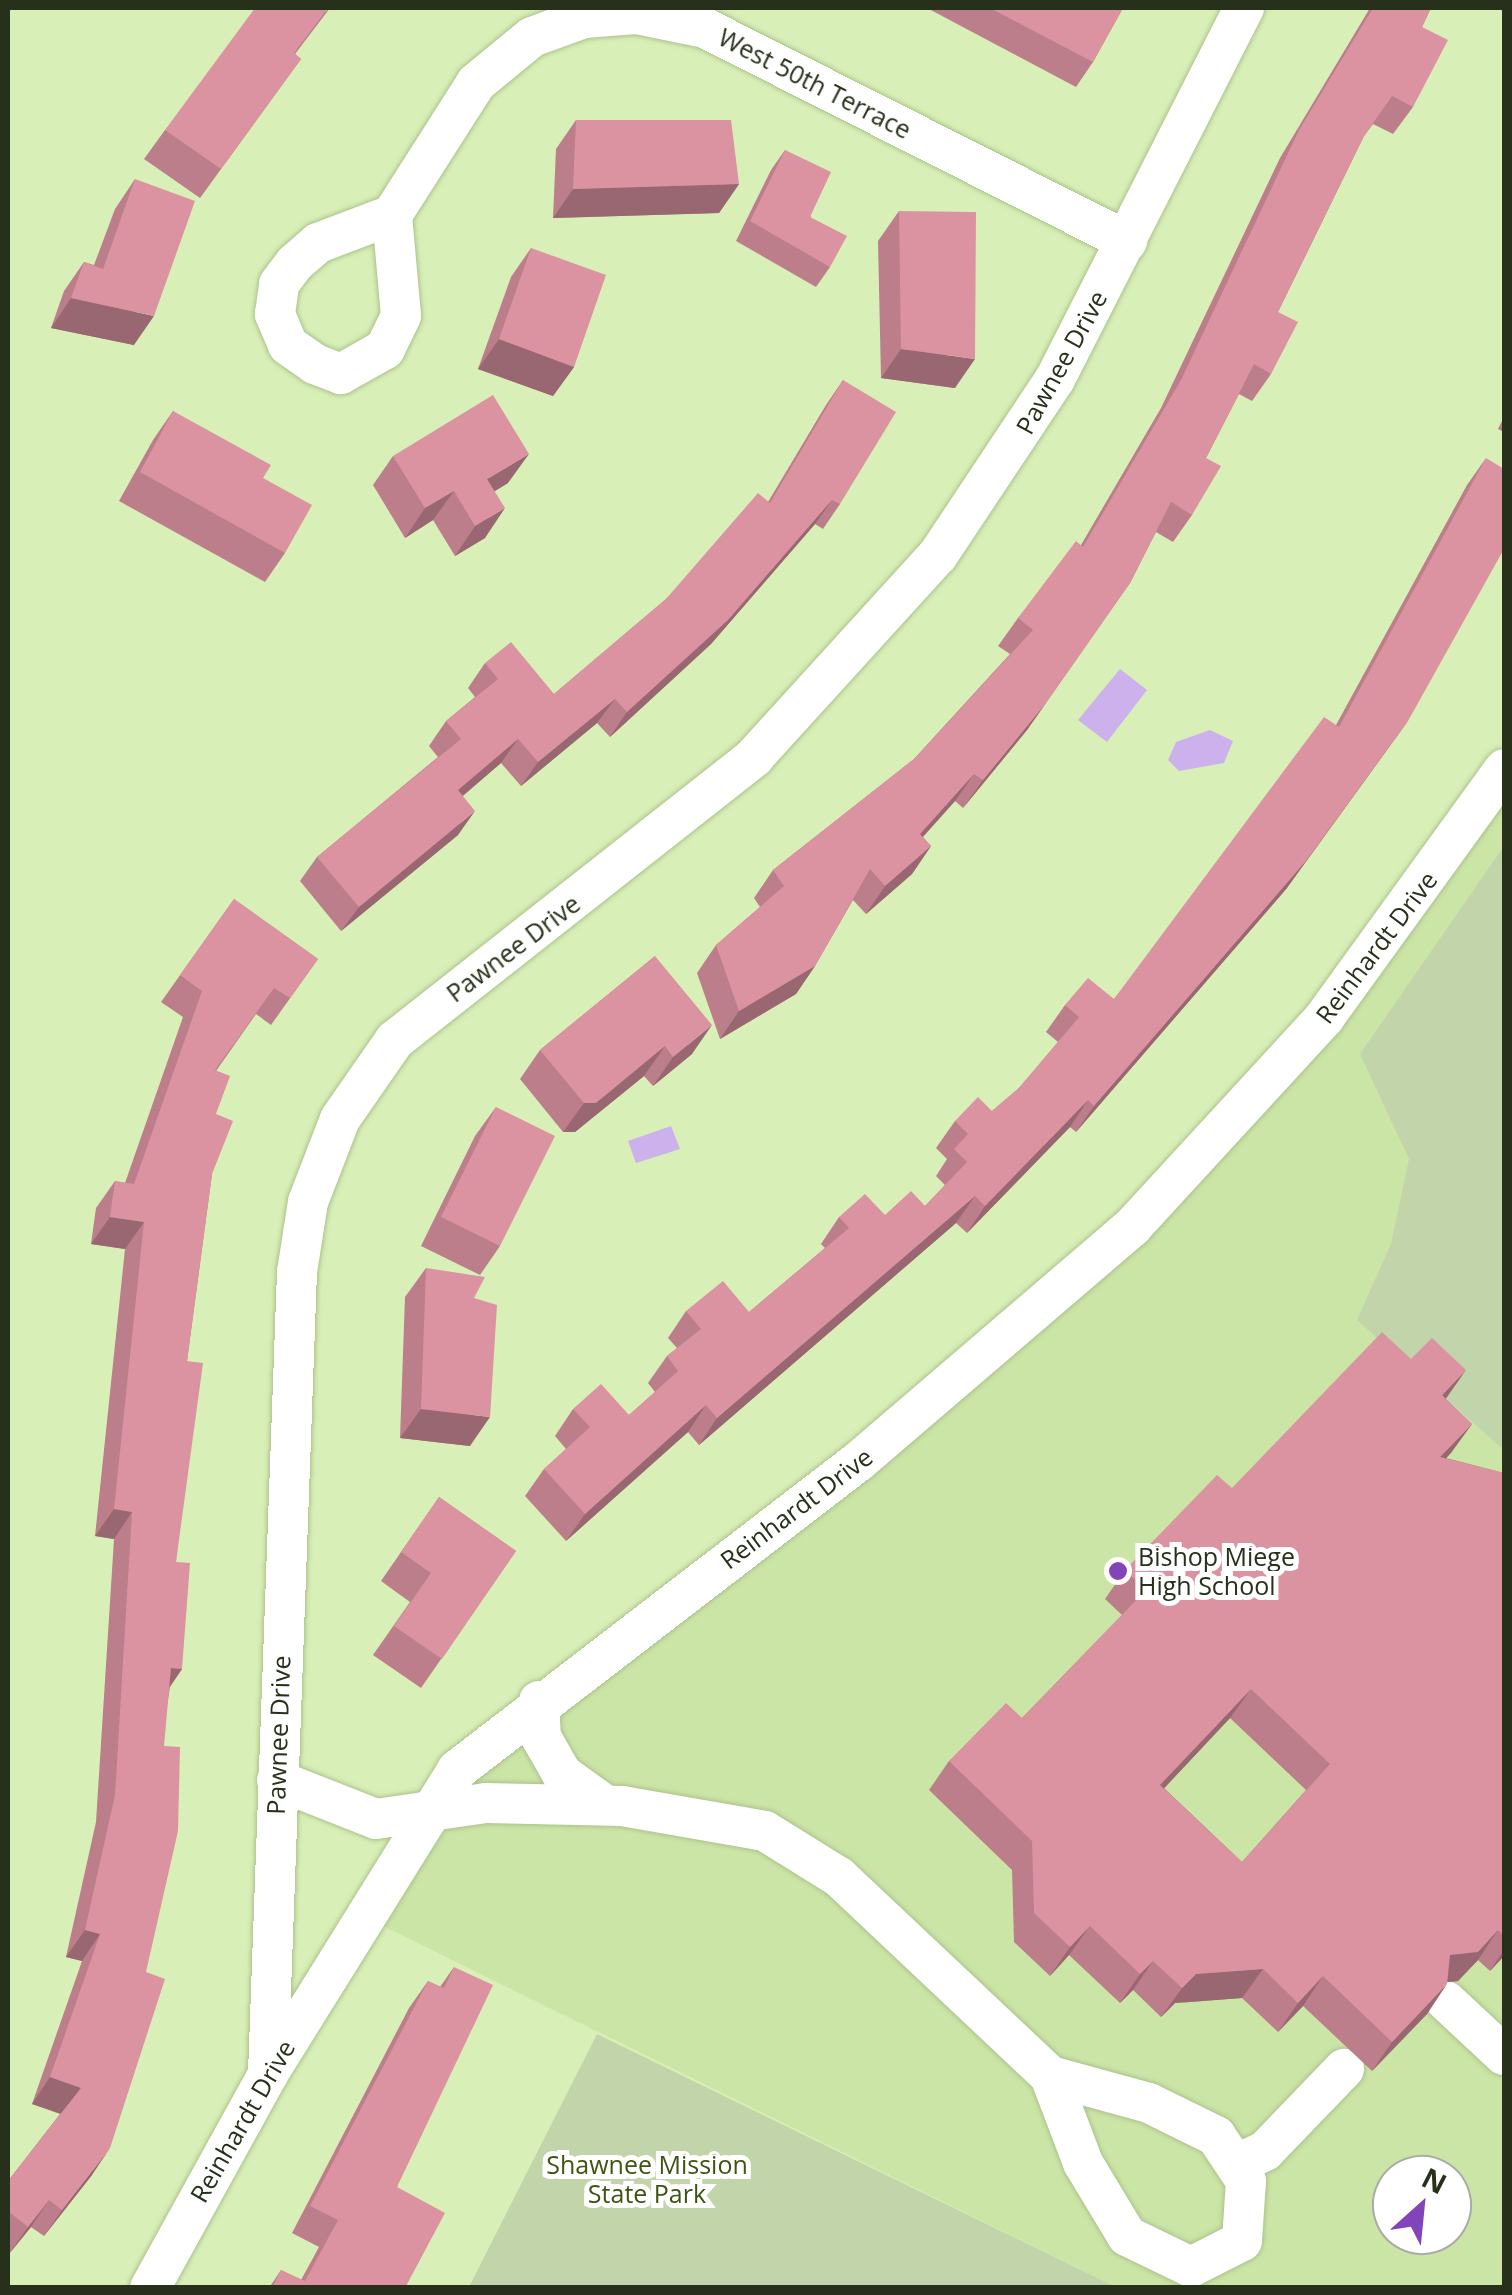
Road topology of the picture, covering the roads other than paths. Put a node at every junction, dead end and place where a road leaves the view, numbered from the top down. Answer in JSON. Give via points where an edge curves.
{"nodes":[{"id":1,"x":1244,"y":8,"type":"edge"},
{"id":2,"x":392,"y":215,"type":"dead end"},
{"id":3,"x":1127,"y":241,"type":"junction"},
{"id":4,"x":1504,"y":768,"type":"edge"},
{"id":5,"x":539,"y":1701,"type":"junction"},
{"id":6,"x":277,"y":1780,"type":"junction"},
{"id":7,"x":605,"y":1806,"type":"junction"},
{"id":8,"x":423,"y":1815,"type":"junction"},
{"id":9,"x":1446,"y":2001,"type":"edge"},
{"id":10,"x":1504,"y":2056,"type":"edge"},
{"id":11,"x":1344,"y":2069,"type":"dead end"},
{"id":12,"x":268,"y":2074,"type":"junction"},
{"id":13,"x":1050,"y":2076,"type":"junction"},
{"id":14,"x":1237,"y":2164,"type":"junction"},
{"id":15,"x":150,"y":2288,"type":"edge"}],
"edges":[{"from":1,"to":3,"type":"street","name":"Pawnee Drive"},
{"from":2,"to":3,"type":"street","name":"West 50th Terrace","via":[[476,83],[532,37],[584,18],[636,14],[706,28]]},
{"from":3,"to":6,"type":"street","name":"Pawnee Drive","via":[[992,480],[844,665],[642,853],[395,1040],[340,1119],[308,1202],[297,1272]]},
{"from":4,"to":5,"type":"street","name":"Reinhardt Drive","via":[[1324,1018],[1132,1227],[859,1461]]},
{"from":5,"to":7,"type":"street","via":[[541,1737],[562,1774]]},
{"from":5,"to":8,"type":"street","name":"Reinhardt Drive","via":[[457,1770]]},
{"from":6,"to":8,"type":"street","via":[[376,1819]]},
{"from":6,"to":12,"type":"street","name":"Pawnee Drive"},
{"from":7,"to":8,"type":"street","via":[[486,1803]]},
{"from":7,"to":13,"type":"street","via":[[720,1817],[804,1850]]},
{"from":8,"to":12,"type":"street","name":"Reinhardt Drive"},
{"from":9,"to":10,"type":"street"},
{"from":11,"to":14,"type":"street","via":[[1265,2151]]},
{"from":12,"to":15,"type":"street","name":"Reinhardt Drive"},
{"from":13,"to":14,"type":"street","via":[[1184,2117],[1216,2136]]},
{"from":13,"to":14,"type":"street","via":[[1103,2204],[1158,2257],[1191,2267],[1242,2241],[1250,2217]]}]}
